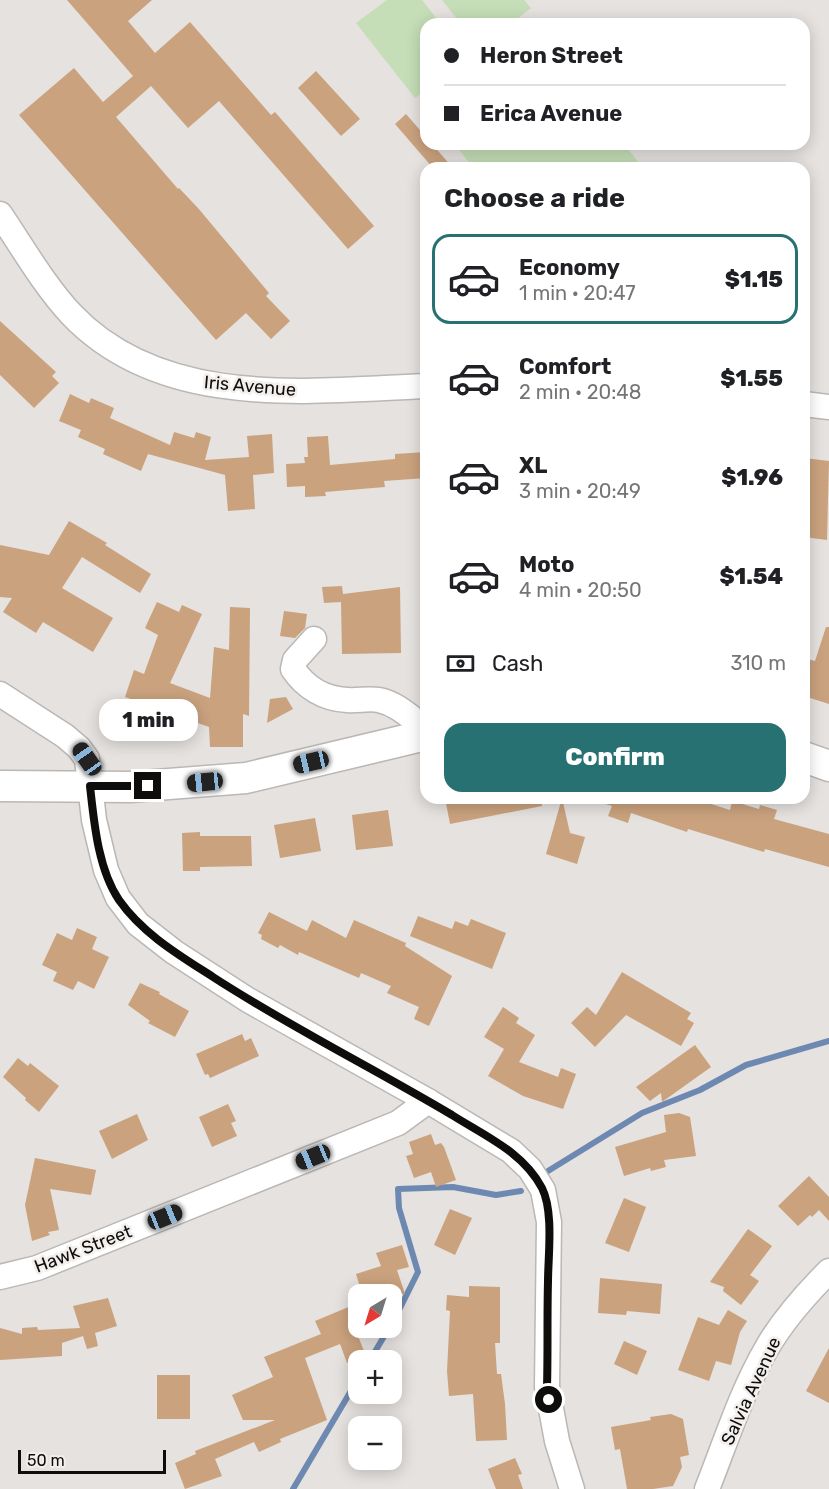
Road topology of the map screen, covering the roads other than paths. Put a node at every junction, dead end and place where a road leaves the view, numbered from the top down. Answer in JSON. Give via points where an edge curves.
{"nodes":[{"id":1,"x":0,"y":214,"type":"edge"},
{"id":2,"x":420,"y":386,"type":"edge"},
{"id":3,"x":810,"y":405,"type":"edge"},
{"id":4,"x":829,"y":407,"type":"edge"},
{"id":5,"x":314,"y":639,"type":"dead end"},
{"id":6,"x":0,"y":694,"type":"edge"},
{"id":7,"x":420,"y":724,"type":"edge"},
{"id":8,"x":420,"y":736,"type":"edge"},
{"id":9,"x":810,"y":759,"type":"edge"},
{"id":10,"x":829,"y":766,"type":"edge"},
{"id":11,"x":0,"y":786,"type":"edge"},
{"id":12,"x":90,"y":786,"type":"junction"},
{"id":13,"x":428,"y":1101,"type":"junction"},
{"id":14,"x":829,"y":1271,"type":"edge"},
{"id":15,"x":0,"y":1277,"type":"edge"},
{"id":16,"x":572,"y":1489,"type":"edge"},
{"id":17,"x":707,"y":1489,"type":"edge"}],
"edges":[{"from":1,"to":2,"type":"street","name":"Iris Avenue","via":[[45,282],[72,314],[102,341],[129,357],[202,383],[284,392]]},
{"from":3,"to":4,"type":"street"},
{"from":5,"to":7,"type":"street","via":[[295,660],[293,669],[309,687],[328,697],[394,705]]},
{"from":6,"to":12,"type":"street","via":[[79,748],[87,759]]},
{"from":8,"to":12,"type":"street","via":[[246,778],[141,787]]},
{"from":9,"to":10,"type":"street"},
{"from":11,"to":12,"type":"street"},
{"from":12,"to":13,"type":"street","via":[[106,870],[118,898],[138,924],[248,1000]]},
{"from":13,"to":15,"type":"street","name":"Hawk Street","via":[[398,1123],[37,1268]]},
{"from":13,"to":16,"type":"street","via":[[511,1151],[530,1169],[543,1190],[549,1222],[547,1387],[557,1441]]},
{"from":14,"to":17,"type":"street","name":"Salvia Avenue","via":[[768,1345]]}]}
